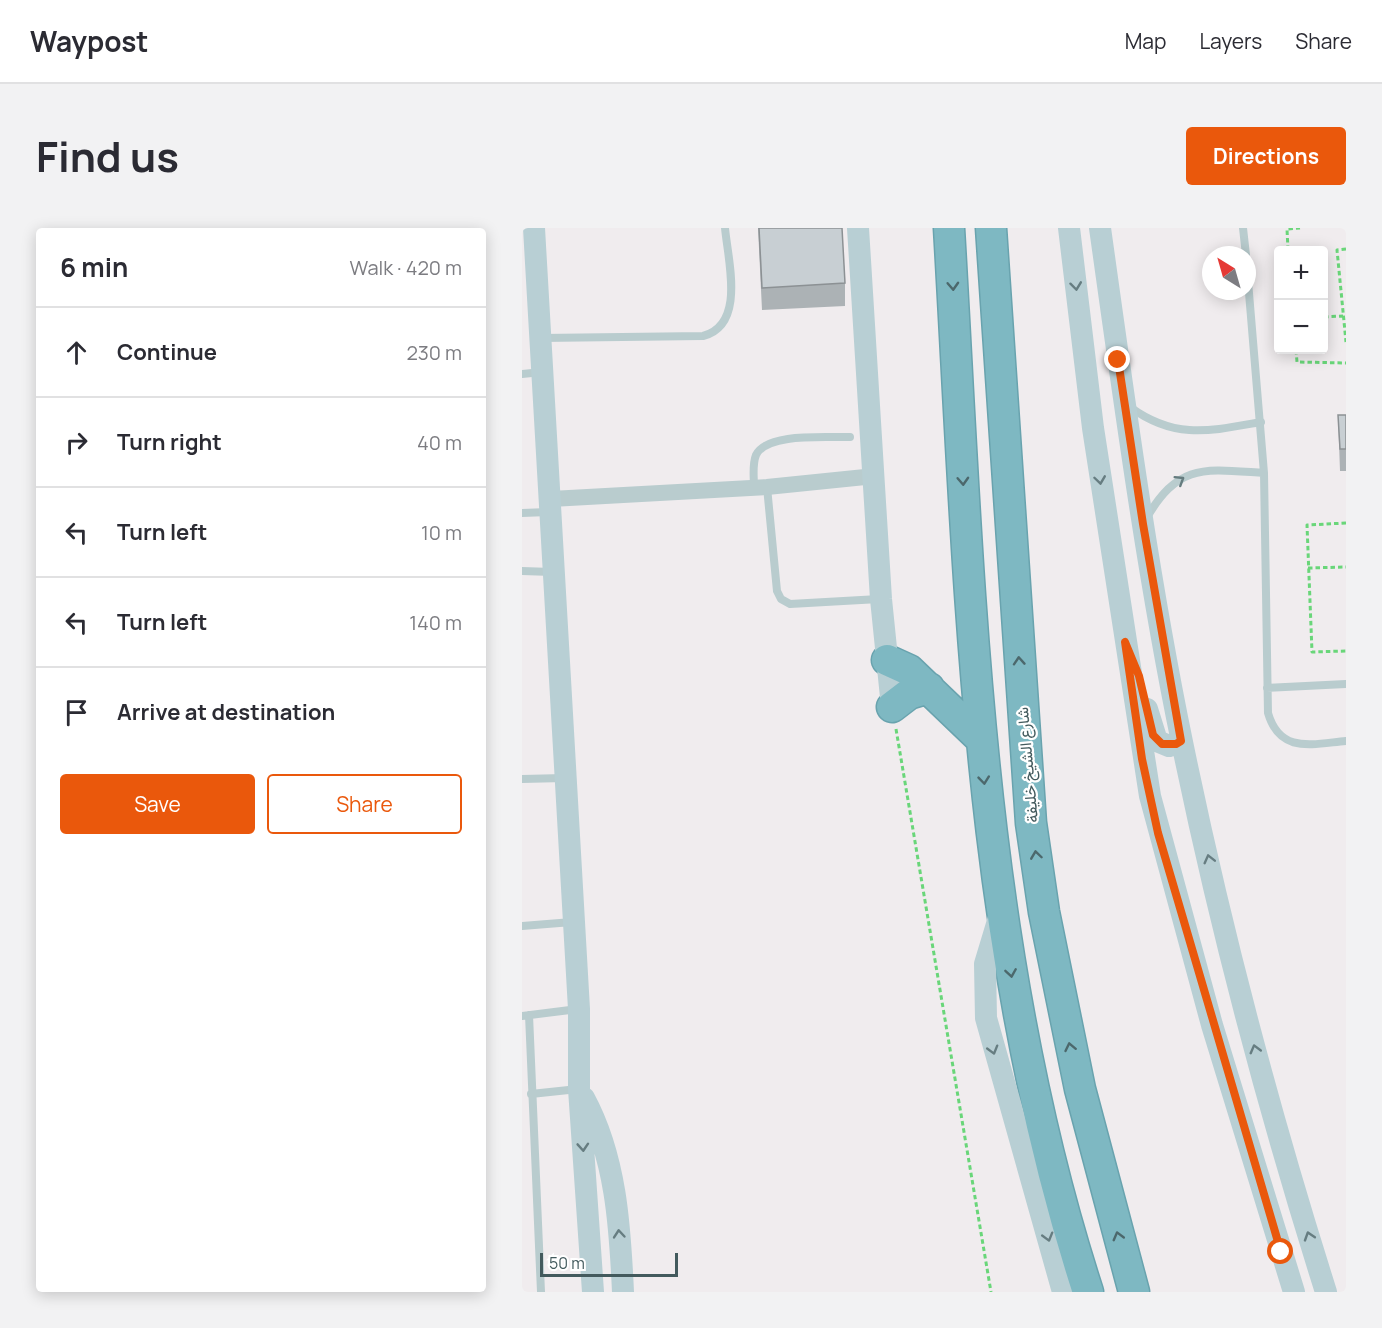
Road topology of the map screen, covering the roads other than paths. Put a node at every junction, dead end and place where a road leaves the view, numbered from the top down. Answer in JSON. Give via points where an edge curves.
{"nodes":[{"id":1,"x":534,"y":228,"type":"edge"},
{"id":2,"x":725,"y":228,"type":"edge"},
{"id":3,"x":858,"y":228,"type":"edge"},
{"id":4,"x":949,"y":228,"type":"edge"},
{"id":5,"x":991,"y":228,"type":"edge"},
{"id":6,"x":1069,"y":228,"type":"edge"},
{"id":7,"x":1100,"y":228,"type":"edge"},
{"id":8,"x":1243,"y":228,"type":"edge"},
{"id":9,"x":1245,"y":246,"type":"edge"},
{"id":10,"x":1250,"y":300,"type":"edge"},
{"id":11,"x":541,"y":338,"type":"junction"},
{"id":12,"x":532,"y":373,"type":"edge"},
{"id":13,"x":1125,"y":404,"type":"junction"},
{"id":14,"x":1261,"y":422,"type":"junction"},
{"id":15,"x":850,"y":437,"type":"dead end"},
{"id":16,"x":1264,"y":474,"type":"junction"},
{"id":17,"x":875,"y":476,"type":"junction"},
{"id":18,"x":760,"y":487,"type":"junction"},
{"id":19,"x":551,"y":506,"type":"junction"},
{"id":20,"x":522,"y":513,"type":"edge"},
{"id":21,"x":1143,"y":524,"type":"junction"},
{"id":22,"x":522,"y":571,"type":"edge"},
{"id":23,"x":555,"y":572,"type":"junction"},
{"id":24,"x":881,"y":599,"type":"junction"},
{"id":25,"x":1125,"y":642,"type":"junction"},
{"id":26,"x":887,"y":660,"type":"junction"},
{"id":27,"x":1346,"y":684,"type":"edge"},
{"id":28,"x":929,"y":688,"type":"junction"},
{"id":29,"x":1267,"y":688,"type":"junction"},
{"id":30,"x":892,"y":706,"type":"joint"},
{"id":31,"x":980,"y":738,"type":"junction"},
{"id":32,"x":1181,"y":741,"type":"junction"},
{"id":33,"x":1346,"y":741,"type":"edge"},
{"id":34,"x":566,"y":777,"type":"junction"},
{"id":35,"x":522,"y":779,"type":"edge"},
{"id":36,"x":1001,"y":911,"type":"junction"},
{"id":37,"x":574,"y":922,"type":"junction"},
{"id":38,"x":522,"y":926,"type":"edge"},
{"id":39,"x":579,"y":1009,"type":"junction"},
{"id":40,"x":525,"y":1016,"type":"edge"},
{"id":41,"x":579,"y":1089,"type":"junction"},
{"id":42,"x":531,"y":1094,"type":"junction"},
{"id":43,"x":541,"y":1292,"type":"edge"},
{"id":44,"x":593,"y":1292,"type":"edge"},
{"id":45,"x":623,"y":1292,"type":"edge"},
{"id":46,"x":1064,"y":1292,"type":"edge"},
{"id":47,"x":1088,"y":1292,"type":"edge"},
{"id":48,"x":1134,"y":1292,"type":"edge"},
{"id":49,"x":1294,"y":1292,"type":"edge"},
{"id":50,"x":1326,"y":1292,"type":"edge"}],
"edges":[{"from":1,"to":11,"type":"street","via":[[533,275]]},
{"from":2,"to":11,"type":"lane","via":[[731,309],[724,324],[711,334]]},
{"from":3,"to":17,"type":"street"},
{"from":4,"to":31,"type":"highway","one_way":true},
{"from":48,"to":5,"type":"highway","name":"شارع الشيخ خليفة","one_way":true,"via":[[1077,1078],[1044,912],[1031,823]]},
{"from":6,"to":25,"type":"street","one_way":true,"via":[[1093,428]]},
{"from":7,"to":13,"type":"street"},
{"from":8,"to":9,"type":"lane"},
{"from":10,"to":14,"type":"lane"},
{"from":11,"to":12,"type":"street"},
{"from":12,"to":19,"type":"street"},
{"from":13,"to":14,"type":"lane","via":[[1173,429],[1206,432]]},
{"from":13,"to":21,"type":"street"},
{"from":14,"to":16,"type":"lane"},
{"from":15,"to":18,"type":"lane","via":[[765,444],[754,463]]},
{"from":21,"to":16,"type":"lane","one_way":true,"via":[[1163,492],[1193,473],[1210,469]]},
{"from":16,"to":29,"type":"lane"},
{"from":17,"to":18,"type":"street"},
{"from":17,"to":24,"type":"street"},
{"from":18,"to":19,"type":"street"},
{"from":18,"to":24,"type":"lane","via":[[781,599],[795,604]]},
{"from":19,"to":20,"type":"lane"},
{"from":19,"to":23,"type":"street"},
{"from":21,"to":32,"type":"street"},
{"from":22,"to":23,"type":"lane"},
{"from":23,"to":34,"type":"street"},
{"from":24,"to":26,"type":"street"},
{"from":25,"to":32,"type":"street","via":[[1139,676],[1153,735],[1162,744]]},
{"from":25,"to":49,"type":"street","via":[[1142,759],[1158,833]]},
{"from":26,"to":28,"type":"highway","via":[[904,666]]},
{"from":26,"to":30,"type":"street"},
{"from":27,"to":29,"type":"lane"},
{"from":28,"to":30,"type":"highway","via":[[909,694]]},
{"from":28,"to":31,"type":"highway"},
{"from":29,"to":33,"type":"lane","via":[[1271,722],[1283,738],[1301,745]]},
{"from":31,"to":36,"type":"highway","one_way":true},
{"from":50,"to":32,"type":"street","one_way":true,"via":[[1246,1015]]},
{"from":34,"to":35,"type":"lane"},
{"from":34,"to":37,"type":"street"},
{"from":36,"to":46,"type":"street","one_way":true,"via":[[985,964],[986,1018]]},
{"from":36,"to":47,"type":"highway","one_way":true,"via":[[1031,1075]]},
{"from":37,"to":38,"type":"lane"},
{"from":37,"to":39,"type":"street"},
{"from":39,"to":40,"type":"lane"},
{"from":39,"to":41,"type":"street"},
{"from":40,"to":42,"type":"lane"},
{"from":41,"to":42,"type":"lane"},
{"from":41,"to":44,"type":"street","one_way":true},
{"from":45,"to":41,"type":"street","one_way":true,"via":[[611,1171],[598,1129]]},
{"from":42,"to":43,"type":"lane"}]}
